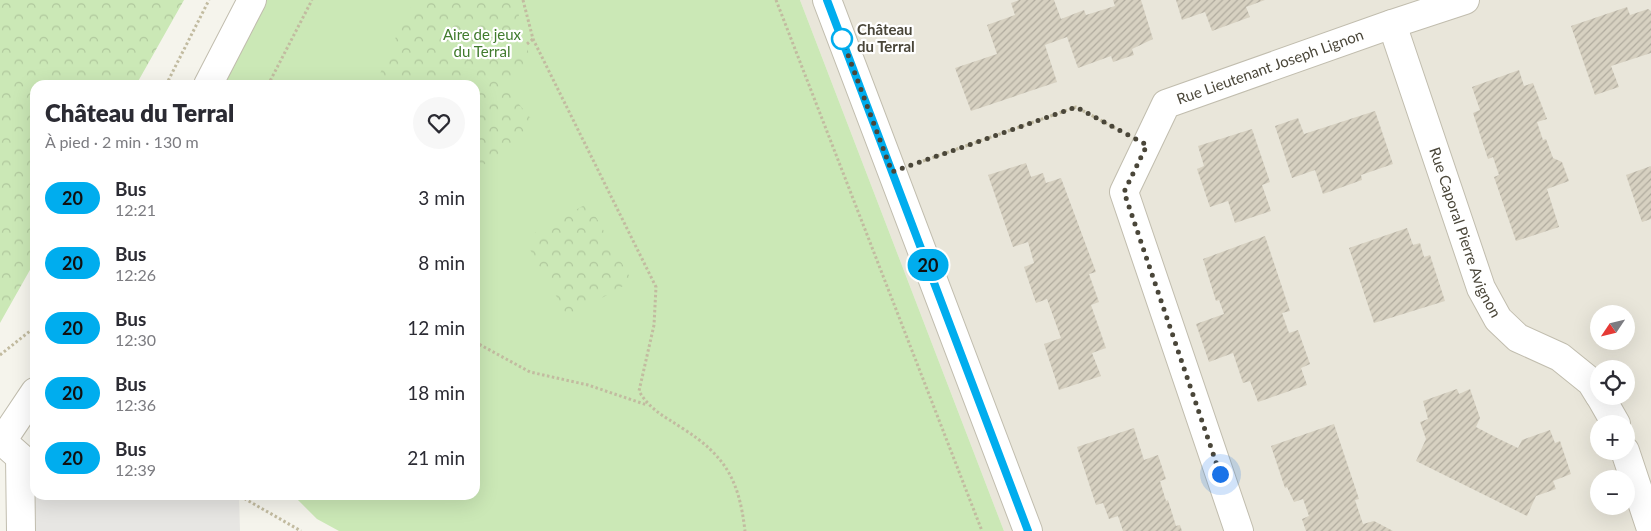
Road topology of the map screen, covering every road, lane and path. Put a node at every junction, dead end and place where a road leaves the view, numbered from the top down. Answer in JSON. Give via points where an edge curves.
{"nodes":[{"id":1,"x":209,"y":0,"type":"edge"},
{"id":2,"x":252,"y":0,"type":"edge"},
{"id":3,"x":312,"y":0,"type":"edge"},
{"id":4,"x":523,"y":0,"type":"edge"},
{"id":5,"x":776,"y":0,"type":"edge"},
{"id":6,"x":827,"y":0,"type":"edge"},
{"id":7,"x":1466,"y":0,"type":"edge"},
{"id":8,"x":1392,"y":24,"type":"junction"},
{"id":9,"x":533,"y":39,"type":"junction"},
{"id":10,"x":527,"y":44,"type":"dead end"},
{"id":11,"x":169,"y":80,"type":"edge"},
{"id":12,"x":211,"y":80,"type":"edge"},
{"id":13,"x":271,"y":80,"type":"edge"},
{"id":14,"x":1147,"y":145,"type":"junction"},
{"id":15,"x":892,"y":172,"type":"junction"},
{"id":16,"x":30,"y":331,"type":"edge"},
{"id":17,"x":480,"y":345,"type":"edge"},
{"id":18,"x":0,"y":355,"type":"edge"},
{"id":19,"x":1590,"y":381,"type":"edge"},
{"id":20,"x":30,"y":400,"type":"edge"},
{"id":21,"x":647,"y":405,"type":"junction"},
{"id":22,"x":1,"y":443,"type":"edge"},
{"id":23,"x":1628,"y":460,"type":"edge"},
{"id":24,"x":247,"y":500,"type":"edge"},
{"id":25,"x":1651,"y":529,"type":"edge"},
{"id":26,"x":21,"y":531,"type":"edge"},
{"id":27,"x":301,"y":531,"type":"edge"},
{"id":28,"x":745,"y":531,"type":"edge"},
{"id":29,"x":982,"y":531,"type":"edge"},
{"id":30,"x":1028,"y":531,"type":"edge"},
{"id":31,"x":1239,"y":531,"type":"edge"}],
"edges":[{"from":1,"to":11,"type":"path"},
{"from":2,"to":12,"type":"street"},
{"from":3,"to":13,"type":"path"},
{"from":4,"to":9,"type":"path"},
{"from":5,"to":29,"type":"path"},
{"from":6,"to":15,"type":"street"},
{"from":7,"to":8,"type":"street","name":"Rue Lieutenant Joseph Lignon"},
{"from":8,"to":14,"type":"street","name":"Rue Lieutenant Joseph Lignon","via":[[1166,104]]},
{"from":8,"to":19,"type":"street","name":"Rue Caporal Pierre Avignon","via":[[1481,288],[1498,319],[1518,338],[1560,357]]},
{"from":9,"to":10,"type":"path"},
{"from":9,"to":21,"type":"path","via":[[656,287],[654,325],[639,391]]},
{"from":14,"to":15,"type":"path","via":[[1076,107]]},
{"from":14,"to":31,"type":"street","name":"Rue Lieutenant Joseph Lignon","via":[[1124,192]]},
{"from":15,"to":30,"type":"street"},
{"from":16,"to":18,"type":"path"},
{"from":17,"to":21,"type":"path","via":[[530,372],[588,385]]},
{"from":20,"to":22,"type":"street"},
{"from":21,"to":28,"type":"path","via":[[704,443],[731,475],[742,501]]},
{"from":22,"to":26,"type":"street","via":[[20,457]]},
{"from":23,"to":25,"type":"street"},
{"from":24,"to":27,"type":"path"}]}
